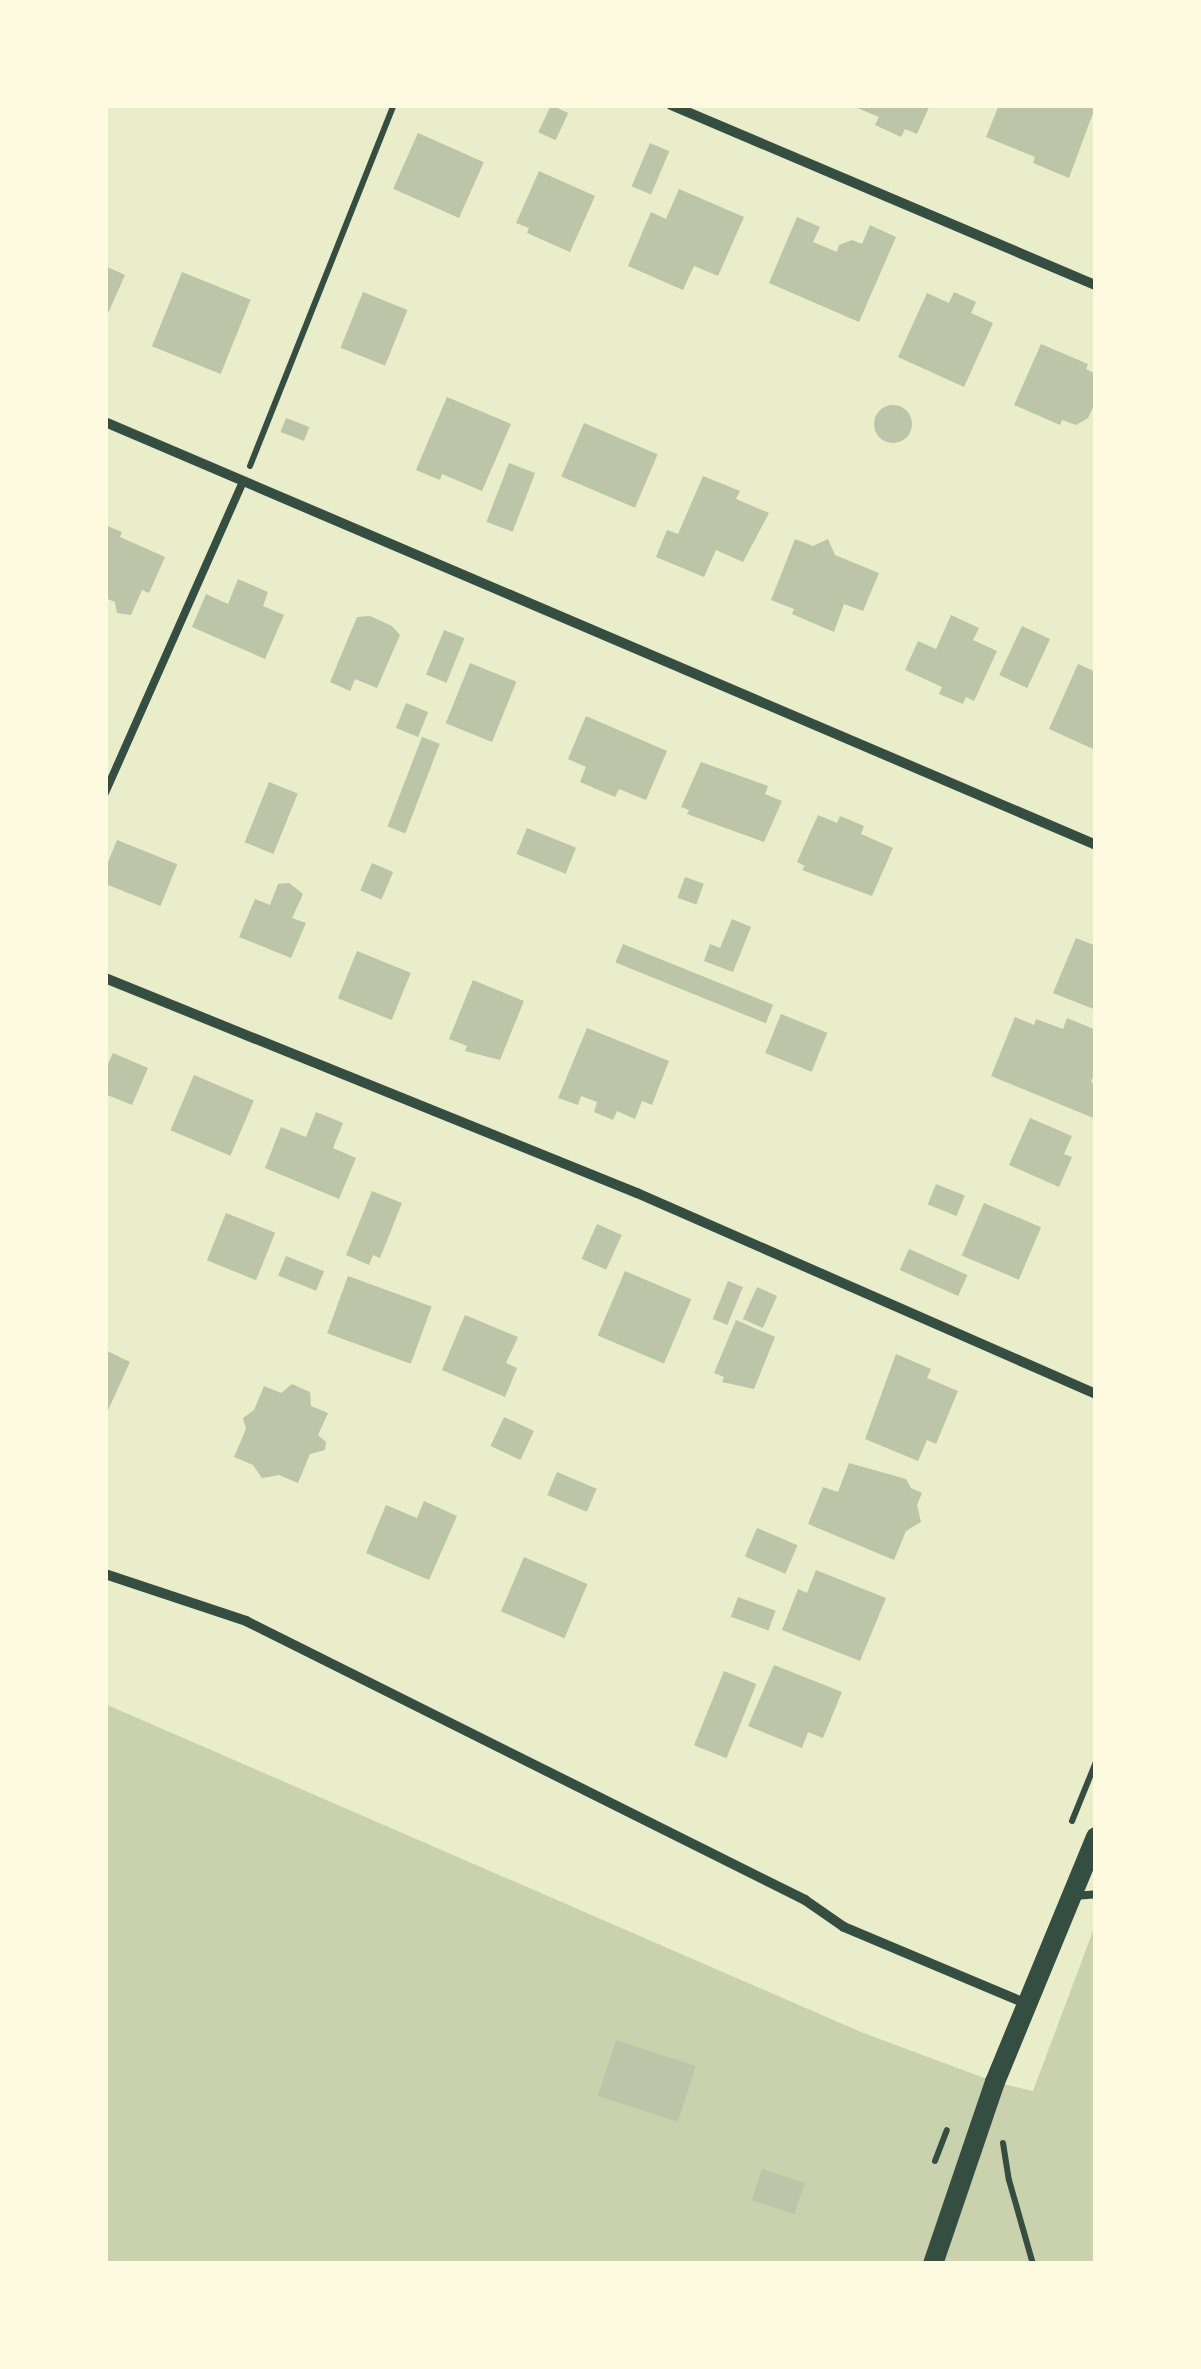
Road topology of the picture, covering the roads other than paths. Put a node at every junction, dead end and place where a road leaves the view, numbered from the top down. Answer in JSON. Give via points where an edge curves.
{"nodes":[{"id":1,"x":671,"y":105,"type":"edge"},
{"id":2,"x":1096,"y":285,"type":"edge"},
{"id":3,"x":105,"y":422,"type":"edge"},
{"id":4,"x":243,"y":482,"type":"junction"},
{"id":5,"x":105,"y":793,"type":"edge"},
{"id":6,"x":1096,"y":845,"type":"edge"},
{"id":7,"x":105,"y":978,"type":"edge"},
{"id":8,"x":1096,"y":1394,"type":"edge"},
{"id":9,"x":105,"y":1574,"type":"edge"},
{"id":10,"x":1096,"y":1837,"type":"edge"},
{"id":11,"x":1096,"y":1894,"type":"edge"},
{"id":12,"x":1070,"y":1896,"type":"junction"},
{"id":13,"x":1026,"y":2004,"type":"junction"},
{"id":14,"x":933,"y":2264,"type":"edge"}],
"edges":[{"from":1,"to":2,"type":"street"},
{"from":3,"to":4,"type":"street"},
{"from":4,"to":5,"type":"lane"},
{"from":4,"to":6,"type":"street"},
{"from":7,"to":8,"type":"street","via":[[637,1193]]},
{"from":9,"to":13,"type":"street","via":[[246,1621],[806,1900],[844,1927]]},
{"from":10,"to":12,"type":"main road"},
{"from":11,"to":12,"type":"lane"},
{"from":12,"to":13,"type":"main road"},
{"from":13,"to":14,"type":"main road"}]}
